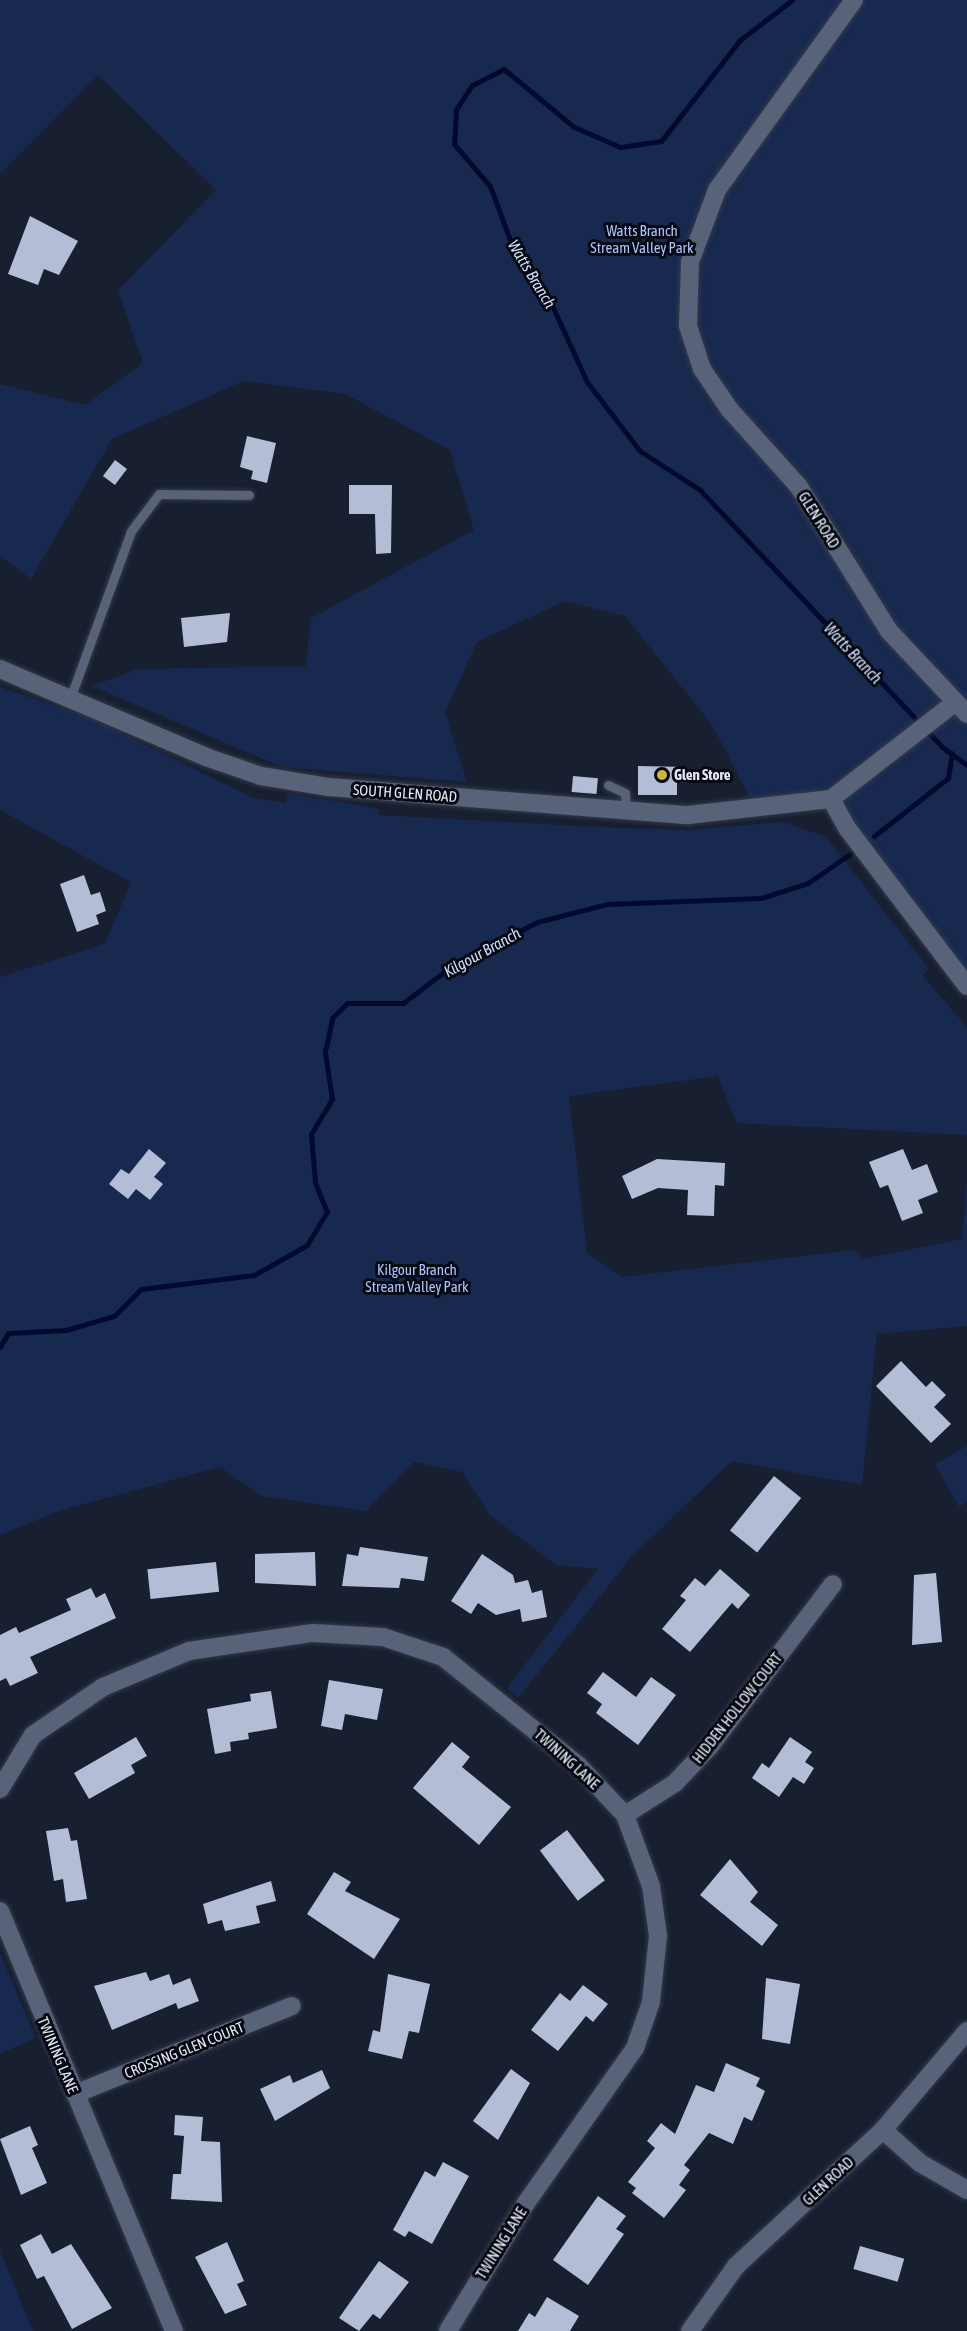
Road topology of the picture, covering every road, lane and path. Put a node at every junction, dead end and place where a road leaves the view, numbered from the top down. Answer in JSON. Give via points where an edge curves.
{"nodes":[{"id":1,"x":854,"y":0,"type":"edge"},
{"id":2,"x":249,"y":495,"type":"dead end"},
{"id":3,"x":0,"y":669,"type":"edge"},
{"id":4,"x":71,"y":696,"type":"junction"},
{"id":5,"x":960,"y":709,"type":"edge"},
{"id":6,"x":608,"y":785,"type":"dead end"},
{"id":7,"x":831,"y":799,"type":"junction"},
{"id":8,"x":626,"y":810,"type":"junction"},
{"id":9,"x":967,"y":986,"type":"edge"},
{"id":10,"x":833,"y":1584,"type":"dead end"},
{"id":11,"x":0,"y":1789,"type":"edge"},
{"id":12,"x":625,"y":1815,"type":"junction"},
{"id":13,"x":0,"y":1911,"type":"edge"},
{"id":14,"x":292,"y":2006,"type":"dead end"},
{"id":15,"x":967,"y":2031,"type":"edge"},
{"id":16,"x":75,"y":2094,"type":"junction"},
{"id":17,"x":883,"y":2130,"type":"junction"},
{"id":18,"x":967,"y":2190,"type":"edge"},
{"id":19,"x":174,"y":2331,"type":"edge"},
{"id":20,"x":448,"y":2331,"type":"edge"},
{"id":21,"x":690,"y":2331,"type":"edge"}],
"edges":[{"from":1,"to":5,"type":"main road","name":"GLEN ROAD","via":[[717,190],[690,262],[688,326],[702,369],[730,410],[799,487],[889,631]]},
{"from":2,"to":4,"type":"lane","via":[[159,494],[131,531]]},
{"from":3,"to":4,"type":"main road","name":"SOUTH GLEN ROAD"},
{"from":4,"to":8,"type":"main road","name":"SOUTH GLEN ROAD","via":[[261,776],[329,787]]},
{"from":5,"to":7,"type":"main road","name":"GLEN ROAD","via":[[936,719]]},
{"from":6,"to":8,"type":"lane","via":[[625,793]]},
{"from":7,"to":8,"type":"main road","name":"SOUTH GLEN ROAD","via":[[688,815]]},
{"from":7,"to":9,"type":"main road","via":[[847,828]]},
{"from":10,"to":12,"type":"main road","name":"HIDDEN HOLLOW COURT","via":[[710,1746],[675,1784]]},
{"from":11,"to":12,"type":"main road","name":"TWINING LANE","via":[[33,1735],[103,1687],[189,1652],[313,1633],[383,1637],[443,1657],[578,1765]]},
{"from":12,"to":20,"type":"main road","name":"TWINING LANE","via":[[651,1886],[655,1916],[651,2002],[635,2048],[526,2203]]},
{"from":13,"to":16,"type":"main road","name":"TWINING LANE"},
{"from":14,"to":16,"type":"main road","name":"CROSSING GLEN COURT"},
{"from":15,"to":17,"type":"main road","name":"GLEN ROAD"},
{"from":16,"to":19,"type":"main road","name":"TWINING LANE"},
{"from":17,"to":18,"type":"main road","via":[[920,2163]]},
{"from":17,"to":21,"type":"main road","name":"GLEN ROAD","via":[[736,2266]]}]}
